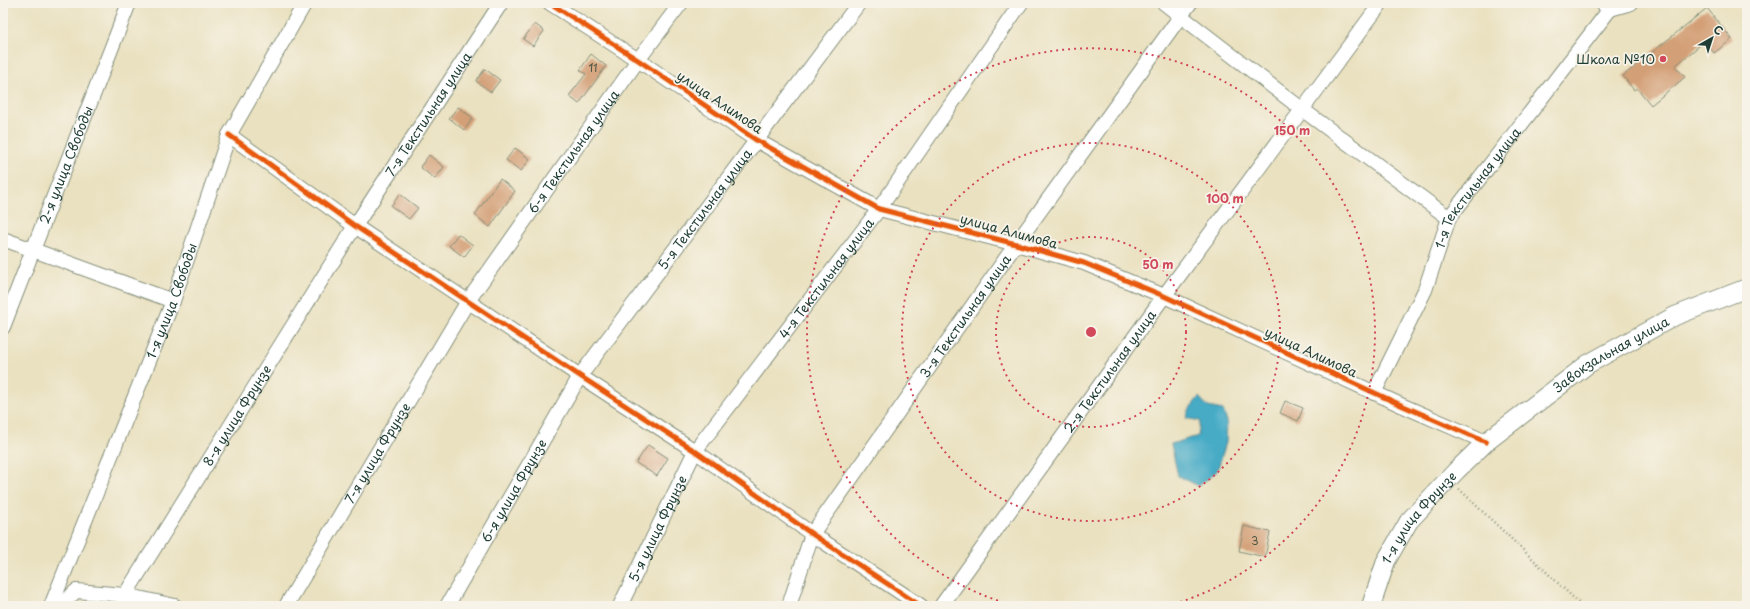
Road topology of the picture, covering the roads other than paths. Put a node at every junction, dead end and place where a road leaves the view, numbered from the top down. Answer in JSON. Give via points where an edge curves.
{"nodes":[{"id":1,"x":129,"y":3,"type":"edge"},
{"id":2,"x":305,"y":3,"type":"edge"},
{"id":3,"x":501,"y":3,"type":"edge"},
{"id":4,"x":550,"y":3,"type":"edge"},
{"id":5,"x":680,"y":3,"type":"edge"},
{"id":6,"x":859,"y":3,"type":"edge"},
{"id":7,"x":1021,"y":3,"type":"edge"},
{"id":8,"x":1164,"y":3,"type":"edge"},
{"id":9,"x":1190,"y":3,"type":"edge"},
{"id":10,"x":1381,"y":3,"type":"edge"},
{"id":11,"x":1631,"y":3,"type":"edge"},
{"id":12,"x":1608,"y":5,"type":"edge"},
{"id":13,"x":1181,"y":16,"type":"junction"},
{"id":14,"x":638,"y":60,"type":"junction"},
{"id":15,"x":1303,"y":110,"type":"junction"},
{"id":16,"x":229,"y":135,"type":"junction"},
{"id":17,"x":756,"y":140,"type":"junction"},
{"id":18,"x":880,"y":209,"type":"junction"},
{"id":19,"x":1448,"y":218,"type":"junction"},
{"id":20,"x":355,"y":226,"type":"junction"},
{"id":21,"x":3,"y":239,"type":"edge"},
{"id":22,"x":1016,"y":244,"type":"junction"},
{"id":23,"x":32,"y":250,"type":"junction"},
{"id":24,"x":1747,"y":288,"type":"edge"},
{"id":25,"x":1164,"y":296,"type":"junction"},
{"id":26,"x":173,"y":300,"type":"junction"},
{"id":27,"x":468,"y":300,"type":"junction"},
{"id":28,"x":3,"y":327,"type":"edge"},
{"id":29,"x":580,"y":376,"type":"junction"},
{"id":30,"x":1374,"y":392,"type":"junction"},
{"id":31,"x":1486,"y":442,"type":"junction"},
{"id":32,"x":695,"y":451,"type":"junction"},
{"id":33,"x":812,"y":534,"type":"junction"},
{"id":34,"x":124,"y":600,"type":"edge"},
{"id":35,"x":51,"y":606,"type":"edge"},
{"id":36,"x":60,"y":606,"type":"edge"},
{"id":37,"x":174,"y":606,"type":"edge"},
{"id":38,"x":286,"y":606,"type":"edge"},
{"id":39,"x":447,"y":606,"type":"edge"},
{"id":40,"x":620,"y":606,"type":"edge"},
{"id":41,"x":789,"y":606,"type":"edge"},
{"id":42,"x":921,"y":606,"type":"edge"},
{"id":43,"x":941,"y":606,"type":"edge"},
{"id":44,"x":1371,"y":606,"type":"edge"}],
"edges":[{"from":1,"to":23,"type":"street","name":"2-я улица Свободы"},
{"from":2,"to":16,"type":"street","name":"1-я улица Свободы"},
{"from":3,"to":20,"type":"street","name":"7-я Текстильная улица"},
{"from":4,"to":14,"type":"street","name":"улица Алимова"},
{"from":5,"to":14,"type":"street","name":"6-я Текстильная улица"},
{"from":6,"to":17,"type":"street","name":"5-я Текстильная улица"},
{"from":7,"to":18,"type":"street","name":"4-я Текстильная улица"},
{"from":8,"to":13,"type":"street"},
{"from":9,"to":13,"type":"street","name":"3-я Текстильная улица"},
{"from":10,"to":15,"type":"street","name":"2-я Текстильная улица"},
{"from":11,"to":12,"type":"street"},
{"from":12,"to":19,"type":"street","name":"1-я Текстильная улица"},
{"from":13,"to":15,"type":"street"},
{"from":13,"to":22,"type":"street","name":"3-я Текстильная улица"},
{"from":14,"to":17,"type":"street","name":"улица Алимова"},
{"from":14,"to":27,"type":"street","name":"6-я Текстильная улица"},
{"from":15,"to":19,"type":"street"},
{"from":15,"to":25,"type":"street","name":"2-я Текстильная улица"},
{"from":16,"to":20,"type":"street"},
{"from":16,"to":26,"type":"street","name":"1-я улица Свободы"},
{"from":17,"to":18,"type":"street","name":"улица Алимова"},
{"from":17,"to":29,"type":"street","name":"5-я Текстильная улица"},
{"from":18,"to":22,"type":"street","name":"улица Алимова"},
{"from":18,"to":32,"type":"street","name":"4-я Текстильная улица"},
{"from":19,"to":30,"type":"street","name":"1-я Текстильная улица","via":[[1425,290]]},
{"from":20,"to":27,"type":"street"},
{"from":20,"to":34,"type":"street","name":"8-я улица Фрунзе"},
{"from":21,"to":23,"type":"street"},
{"from":22,"to":25,"type":"street","name":"улица Алимова","via":[[1084,263]]},
{"from":22,"to":33,"type":"street","name":"3-я Текстильная улица"},
{"from":23,"to":26,"type":"street"},
{"from":23,"to":28,"type":"street","name":"2-я улица Свободы"},
{"from":24,"to":31,"type":"main road","name":"Завокзальная улица","via":[[1675,316],[1588,364]]},
{"from":25,"to":30,"type":"street","name":"улица Алимова"},
{"from":25,"to":43,"type":"street","name":"2-я Текстильная улица"},
{"from":26,"to":35,"type":"street","name":"1-я улица Свободы"},
{"from":27,"to":29,"type":"street"},
{"from":27,"to":38,"type":"street","name":"7-я улица Фрунзе"},
{"from":29,"to":32,"type":"street"},
{"from":29,"to":39,"type":"street","name":"6-я улица Фрунзе"},
{"from":30,"to":31,"type":"street","name":"улица Алимова"},
{"from":31,"to":44,"type":"main road","name":"1-я улица Фрунзе","via":[[1409,521],[1386,561]]},
{"from":32,"to":33,"type":"street"},
{"from":32,"to":40,"type":"street","name":"5-я улица Фрунзе"},
{"from":33,"to":41,"type":"street","name":"3-я Текстильная улица"},
{"from":33,"to":42,"type":"street"},
{"from":34,"to":36,"type":"street","via":[[76,591]]},
{"from":34,"to":37,"type":"street"}]}
